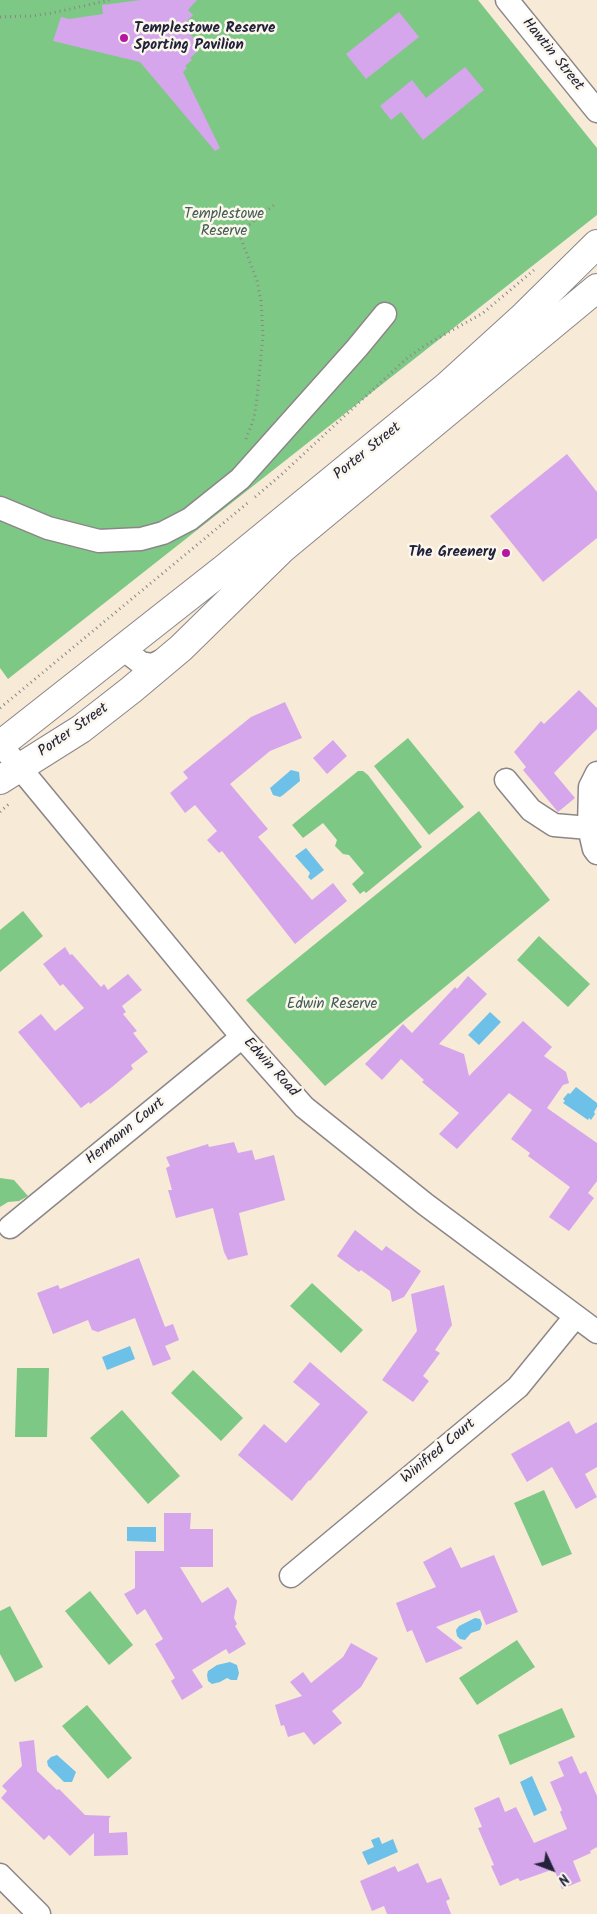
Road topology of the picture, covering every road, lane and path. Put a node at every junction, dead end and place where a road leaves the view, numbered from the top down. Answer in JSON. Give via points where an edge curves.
{"nodes":[{"id":1,"x":110,"y":0,"type":"edge"},
{"id":2,"x":507,"y":0,"type":"edge"},
{"id":3,"x":0,"y":17,"type":"edge"},
{"id":4,"x":597,"y":111,"type":"edge"},
{"id":5,"x":274,"y":204,"type":"dead end"},
{"id":6,"x":597,"y":244,"type":"edge"},
{"id":7,"x":536,"y":269,"type":"dead end"},
{"id":8,"x":597,"y":288,"type":"edge"},
{"id":9,"x":385,"y":314,"type":"dead end"},
{"id":10,"x":244,"y":444,"type":"dead end"},
{"id":11,"x":0,"y":508,"type":"edge"},
{"id":12,"x":126,"y":647,"type":"junction"},
{"id":13,"x":168,"y":658,"type":"junction"},
{"id":14,"x":0,"y":708,"type":"edge"},
{"id":15,"x":0,"y":745,"type":"edge"},
{"id":16,"x":597,"y":773,"type":"edge"},
{"id":17,"x":10,"y":774,"type":"edge"},
{"id":18,"x":506,"y":780,"type":"dead end"},
{"id":19,"x":589,"y":828,"type":"junction"},
{"id":20,"x":597,"y":853,"type":"edge"},
{"id":21,"x":242,"y":1037,"type":"junction"},
{"id":22,"x":10,"y":1227,"type":"dead end"},
{"id":23,"x":575,"y":1317,"type":"junction"},
{"id":24,"x":597,"y":1332,"type":"edge"},
{"id":25,"x":290,"y":1576,"type":"dead end"},
{"id":26,"x":0,"y":1875,"type":"edge"},
{"id":27,"x":39,"y":1914,"type":"edge"}],
"edges":[{"from":1,"to":3,"type":"path","via":[[45,14]]},
{"from":2,"to":4,"type":"street","name":"Hawtin Street"},
{"from":5,"to":10,"type":"path","via":[[239,233],[257,282],[263,335],[256,404]]},
{"from":6,"to":12,"type":"main road","name":"Porter Street","via":[[458,377]]},
{"from":7,"to":14,"type":"path","via":[[482,313],[406,359],[282,474]]},
{"from":8,"to":13,"type":"main road","name":"Porter Street","via":[[289,542]]},
{"from":9,"to":11,"type":"street","via":[[240,479],[190,518],[163,533],[141,539],[99,541],[48,528]]},
{"from":12,"to":13,"type":"street","via":[[141,663],[152,665]]},
{"from":12,"to":15,"type":"main road","name":"Porter Street"},
{"from":13,"to":17,"type":"main road","name":"Porter Street","via":[[81,729]]},
{"from":15,"to":17,"type":"street","name":"Edwin Road"},
{"from":16,"to":19,"type":"street","via":[[590,787]]},
{"from":17,"to":21,"type":"street","name":"Edwin Road"},
{"from":18,"to":19,"type":"street","via":[[531,810],[554,825]]},
{"from":19,"to":20,"type":"street"},
{"from":21,"to":22,"type":"street","name":"Hermann Court"},
{"from":21,"to":23,"type":"street","name":"Edwin Road","via":[[304,1107],[425,1204]]},
{"from":23,"to":24,"type":"street","name":"Edwin Road"},
{"from":23,"to":25,"type":"street","name":"Winifred Court","via":[[518,1387]]},
{"from":26,"to":27,"type":"street"}]}
